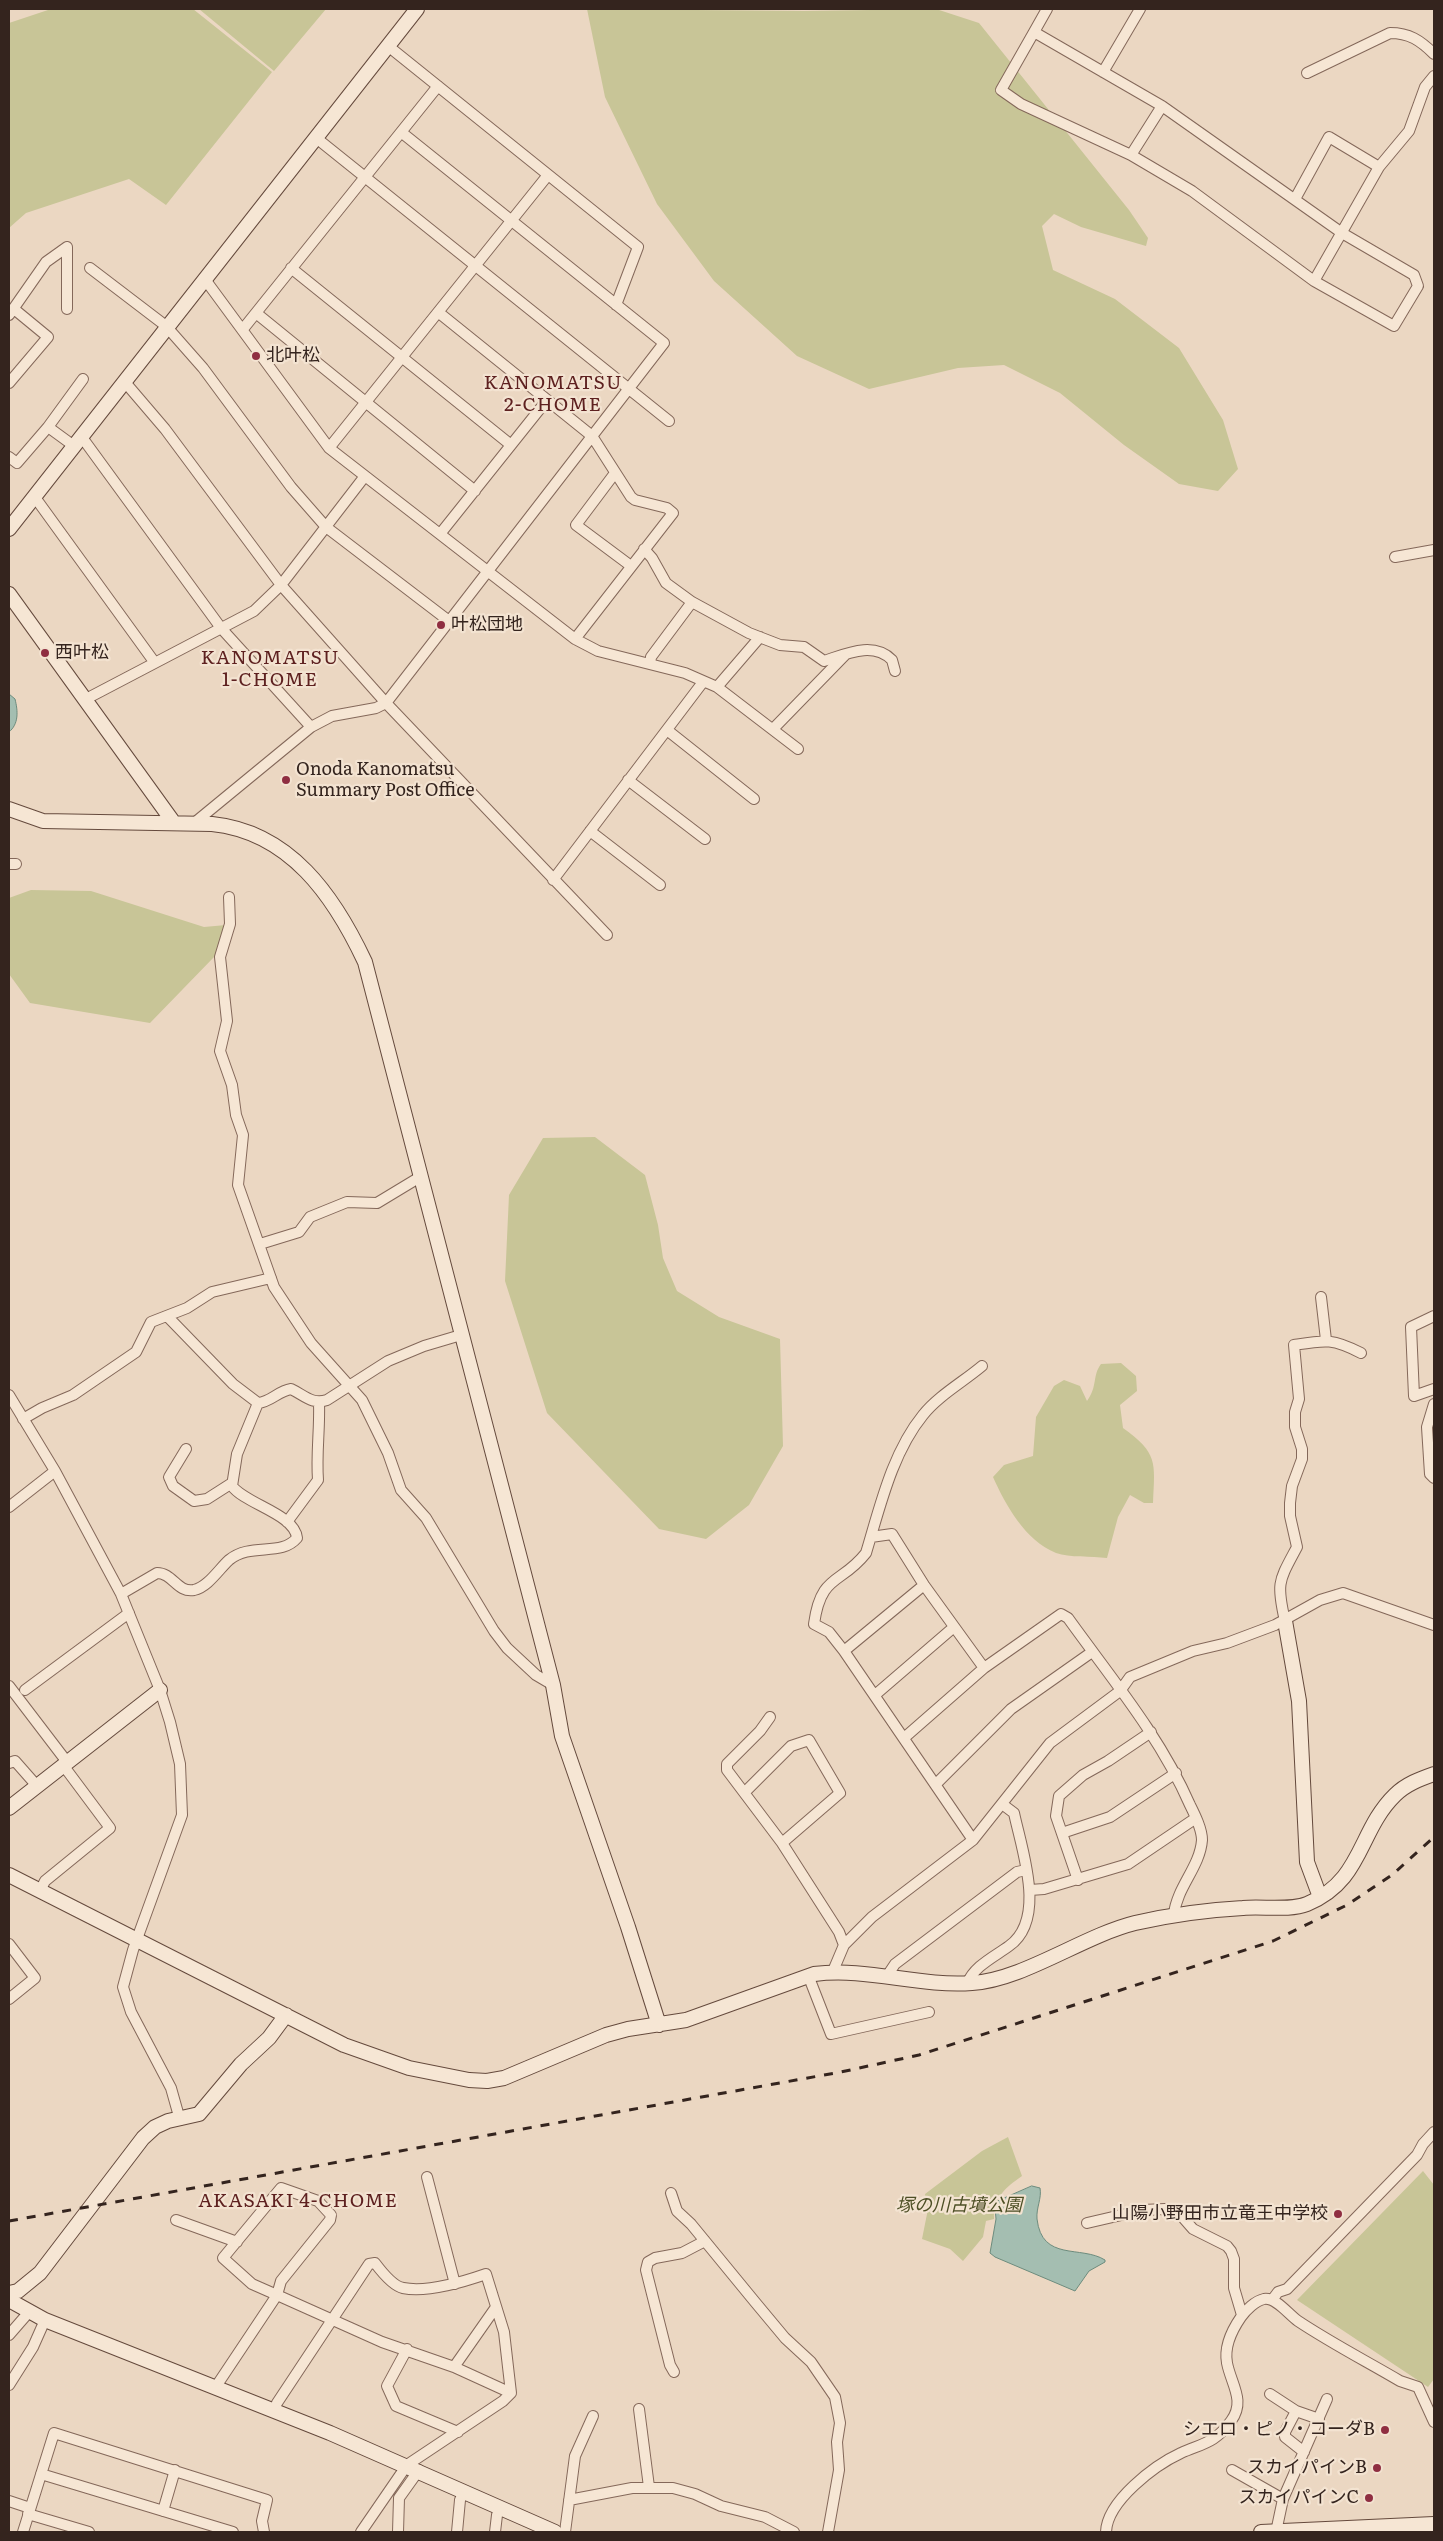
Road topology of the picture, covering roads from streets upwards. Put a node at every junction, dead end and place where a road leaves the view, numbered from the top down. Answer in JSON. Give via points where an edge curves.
{"nodes":[{"id":1,"x":417,"y":9,"type":"edge"},
{"id":2,"x":1047,"y":9,"type":"edge"},
{"id":3,"x":1140,"y":9,"type":"edge"},
{"id":4,"x":1034,"y":32,"type":"junction"},
{"id":5,"x":388,"y":46,"type":"junction"},
{"id":6,"x":1434,"y":54,"type":"edge"},
{"id":7,"x":1103,"y":72,"type":"junction"},
{"id":8,"x":1307,"y":73,"type":"dead end"},
{"id":9,"x":1434,"y":76,"type":"edge"},
{"id":10,"x":438,"y":86,"type":"junction"},
{"id":11,"x":1162,"y":106,"type":"junction"},
{"id":12,"x":401,"y":132,"type":"junction"},
{"id":13,"x":315,"y":137,"type":"junction"},
{"id":14,"x":1131,"y":155,"type":"junction"},
{"id":15,"x":1379,"y":167,"type":"junction"},
{"id":16,"x":548,"y":175,"type":"junction"},
{"id":17,"x":364,"y":177,"type":"junction"},
{"id":18,"x":1295,"y":199,"type":"junction"},
{"id":19,"x":512,"y":219,"type":"junction"},
{"id":20,"x":1342,"y":233,"type":"junction"},
{"id":21,"x":475,"y":266,"type":"junction"},
{"id":22,"x":90,"y":268,"type":"dead end"},
{"id":23,"x":292,"y":268,"type":"junction"},
{"id":24,"x":204,"y":278,"type":"junction"},
{"id":25,"x":1314,"y":281,"type":"junction"},
{"id":26,"x":616,"y":305,"type":"junction"},
{"id":27,"x":68,"y":309,"type":"dead end"},
{"id":28,"x":12,"y":312,"type":"edge"},
{"id":29,"x":438,"y":312,"type":"junction"},
{"id":30,"x":256,"y":313,"type":"junction"},
{"id":31,"x":166,"y":326,"type":"junction"},
{"id":32,"x":243,"y":330,"type":"junction"},
{"id":33,"x":402,"y":357,"type":"junction"},
{"id":34,"x":83,"y":379,"type":"dead end"},
{"id":35,"x":124,"y":382,"type":"junction"},
{"id":36,"x":9,"y":383,"type":"edge"},
{"id":37,"x":628,"y":389,"type":"junction"},
{"id":38,"x":547,"y":400,"type":"junction"},
{"id":39,"x":366,"y":402,"type":"junction"},
{"id":40,"x":668,"y":421,"type":"dead end"},
{"id":41,"x":48,"y":427,"type":"junction"},
{"id":42,"x":592,"y":436,"type":"junction"},
{"id":43,"x":77,"y":441,"type":"junction"},
{"id":44,"x":511,"y":445,"type":"junction"},
{"id":45,"x":330,"y":448,"type":"junction"},
{"id":46,"x":9,"y":457,"type":"edge"},
{"id":47,"x":615,"y":473,"type":"junction"},
{"id":48,"x":365,"y":476,"type":"junction"},
{"id":49,"x":475,"y":491,"type":"junction"},
{"id":50,"x":34,"y":496,"type":"junction"},
{"id":51,"x":326,"y":527,"type":"junction"},
{"id":52,"x":9,"y":529,"type":"edge"},
{"id":53,"x":440,"y":534,"type":"junction"},
{"id":54,"x":644,"y":549,"type":"junction"},
{"id":55,"x":1434,"y":550,"type":"edge"},
{"id":56,"x":1395,"y":557,"type":"dead end"},
{"id":57,"x":630,"y":566,"type":"junction"},
{"id":58,"x":487,"y":571,"type":"junction"},
{"id":59,"x":281,"y":585,"type":"junction"},
{"id":60,"x":9,"y":594,"type":"edge"},
{"id":61,"x":692,"y":602,"type":"junction"},
{"id":62,"x":450,"y":621,"type":"junction"},
{"id":63,"x":221,"y":628,"type":"junction"},
{"id":64,"x":575,"y":638,"type":"junction"},
{"id":65,"x":760,"y":638,"type":"junction"},
{"id":66,"x":846,"y":654,"type":"junction"},
{"id":67,"x":155,"y":663,"type":"junction"},
{"id":68,"x":650,"y":664,"type":"junction"},
{"id":69,"x":895,"y":671,"type":"dead end"},
{"id":70,"x":703,"y":682,"type":"junction"},
{"id":71,"x":717,"y":687,"type":"junction"},
{"id":72,"x":86,"y":699,"type":"junction"},
{"id":73,"x":386,"y":703,"type":"junction"},
{"id":74,"x":311,"y":727,"type":"junction"},
{"id":75,"x":772,"y":729,"type":"junction"},
{"id":76,"x":667,"y":730,"type":"junction"},
{"id":77,"x":798,"y":749,"type":"dead end"},
{"id":78,"x":628,"y":780,"type":"junction"},
{"id":79,"x":754,"y":799,"type":"dead end"},
{"id":80,"x":9,"y":809,"type":"edge"},
{"id":81,"x":174,"y":823,"type":"junction"},
{"id":82,"x":194,"y":824,"type":"junction"},
{"id":83,"x":590,"y":831,"type":"junction"},
{"id":84,"x":705,"y":840,"type":"dead end"},
{"id":85,"x":552,"y":880,"type":"junction"},
{"id":86,"x":660,"y":885,"type":"dead end"},
{"id":87,"x":229,"y":897,"type":"dead end"},
{"id":88,"x":607,"y":935,"type":"dead end"},
{"id":89,"x":420,"y":1176,"type":"junction"},
{"id":90,"x":260,"y":1244,"type":"junction"},
{"id":91,"x":271,"y":1278,"type":"junction"},
{"id":92,"x":1320,"y":1297,"type":"dead end"},
{"id":93,"x":167,"y":1316,"type":"junction"},
{"id":94,"x":1434,"y":1316,"type":"edge"},
{"id":95,"x":461,"y":1335,"type":"junction"},
{"id":96,"x":1326,"y":1340,"type":"junction"},
{"id":97,"x":1361,"y":1353,"type":"dead end"},
{"id":98,"x":982,"y":1366,"type":"dead end"},
{"id":99,"x":351,"y":1385,"type":"junction"},
{"id":100,"x":1434,"y":1389,"type":"edge"},
{"id":101,"x":9,"y":1395,"type":"edge"},
{"id":102,"x":258,"y":1403,"type":"junction"},
{"id":103,"x":319,"y":1403,"type":"junction"},
{"id":104,"x":1434,"y":1404,"type":"edge"},
{"id":105,"x":23,"y":1419,"type":"junction"},
{"id":106,"x":320,"y":1432,"type":"junction"},
{"id":107,"x":186,"y":1449,"type":"dead end"},
{"id":108,"x":327,"y":1464,"type":"dead end"},
{"id":109,"x":55,"y":1471,"type":"junction"},
{"id":110,"x":1434,"y":1478,"type":"edge"},
{"id":111,"x":232,"y":1483,"type":"junction"},
{"id":112,"x":9,"y":1507,"type":"edge"},
{"id":113,"x":287,"y":1522,"type":"junction"},
{"id":114,"x":871,"y":1536,"type":"junction"},
{"id":115,"x":924,"y":1585,"type":"junction"},
{"id":116,"x":121,"y":1594,"type":"junction"},
{"id":117,"x":129,"y":1613,"type":"junction"},
{"id":118,"x":1285,"y":1620,"type":"junction"},
{"id":119,"x":1434,"y":1624,"type":"edge"},
{"id":120,"x":954,"y":1627,"type":"junction"},
{"id":121,"x":844,"y":1651,"type":"junction"},
{"id":122,"x":1092,"y":1652,"type":"junction"},
{"id":123,"x":984,"y":1668,"type":"junction"},
{"id":124,"x":553,"y":1685,"type":"junction"},
{"id":125,"x":9,"y":1686,"type":"edge"},
{"id":126,"x":25,"y":1690,"type":"dead end"},
{"id":127,"x":160,"y":1690,"type":"junction"},
{"id":128,"x":1120,"y":1691,"type":"junction"},
{"id":129,"x":875,"y":1695,"type":"junction"},
{"id":130,"x":770,"y":1717,"type":"dead end"},
{"id":131,"x":1151,"y":1732,"type":"junction"},
{"id":132,"x":904,"y":1738,"type":"junction"},
{"id":133,"x":9,"y":1763,"type":"edge"},
{"id":134,"x":65,"y":1763,"type":"junction"},
{"id":135,"x":1176,"y":1773,"type":"junction"},
{"id":136,"x":1434,"y":1774,"type":"edge"},
{"id":137,"x":936,"y":1784,"type":"junction"},
{"id":138,"x":37,"y":1786,"type":"junction"},
{"id":139,"x":745,"y":1792,"type":"junction"},
{"id":140,"x":1002,"y":1804,"type":"junction"},
{"id":141,"x":9,"y":1808,"type":"edge"},
{"id":142,"x":1196,"y":1818,"type":"junction"},
{"id":143,"x":1062,"y":1833,"type":"junction"},
{"id":144,"x":973,"y":1840,"type":"junction"},
{"id":145,"x":782,"y":1843,"type":"junction"},
{"id":146,"x":1026,"y":1870,"type":"junction"},
{"id":147,"x":9,"y":1874,"type":"edge"},
{"id":148,"x":1078,"y":1880,"type":"junction"},
{"id":149,"x":1030,"y":1890,"type":"junction"},
{"id":150,"x":40,"y":1891,"type":"junction"},
{"id":151,"x":1320,"y":1897,"type":"junction"},
{"id":152,"x":1174,"y":1914,"type":"junction"},
{"id":153,"x":137,"y":1940,"type":"junction"},
{"id":154,"x":9,"y":1944,"type":"edge"},
{"id":155,"x":844,"y":1945,"type":"junction"},
{"id":156,"x":834,"y":1971,"type":"junction"},
{"id":157,"x":808,"y":1975,"type":"junction"},
{"id":158,"x":887,"y":1976,"type":"junction"},
{"id":159,"x":967,"y":1984,"type":"junction"},
{"id":160,"x":9,"y":1999,"type":"edge"},
{"id":161,"x":929,"y":2012,"type":"dead end"},
{"id":162,"x":286,"y":2015,"type":"junction"},
{"id":163,"x":659,"y":2025,"type":"junction"},
{"id":164,"x":180,"y":2120,"type":"junction"},
{"id":165,"x":1434,"y":2132,"type":"edge"},
{"id":166,"x":427,"y":2177,"type":"dead end"},
{"id":167,"x":672,"y":2192,"type":"dead end"},
{"id":168,"x":176,"y":2220,"type":"dead end"},
{"id":169,"x":1087,"y":2223,"type":"dead end"},
{"id":170,"x":704,"y":2241,"type":"junction"},
{"id":171,"x":237,"y":2242,"type":"junction"},
{"id":172,"x":455,"y":2284,"type":"junction"},
{"id":173,"x":9,"y":2293,"type":"edge"},
{"id":174,"x":277,"y":2295,"type":"junction"},
{"id":175,"x":9,"y":2300,"type":"edge"},
{"id":176,"x":1272,"y":2300,"type":"junction"},
{"id":177,"x":496,"y":2307,"type":"junction"},
{"id":178,"x":29,"y":2312,"type":"junction"},
{"id":179,"x":1242,"y":2315,"type":"junction"},
{"id":180,"x":46,"y":2320,"type":"junction"},
{"id":181,"x":332,"y":2320,"type":"junction"},
{"id":182,"x":9,"y":2335,"type":"edge"},
{"id":183,"x":407,"y":2349,"type":"junction"},
{"id":184,"x":454,"y":2367,"type":"junction"},
{"id":185,"x":674,"y":2372,"type":"dead end"},
{"id":186,"x":9,"y":2385,"type":"edge"},
{"id":187,"x":215,"y":2388,"type":"junction"},
{"id":188,"x":511,"y":2393,"type":"junction"},
{"id":189,"x":1270,"y":2394,"type":"dead end"},
{"id":190,"x":1327,"y":2399,"type":"dead end"},
{"id":191,"x":639,"y":2409,"type":"dead end"},
{"id":192,"x":274,"y":2411,"type":"junction"},
{"id":193,"x":1296,"y":2411,"type":"junction"},
{"id":194,"x":593,"y":2416,"type":"dead end"},
{"id":195,"x":1319,"y":2419,"type":"junction"},
{"id":196,"x":1434,"y":2422,"type":"edge"},
{"id":197,"x":458,"y":2432,"type":"junction"},
{"id":198,"x":1304,"y":2452,"type":"junction"},
{"id":199,"x":413,"y":2468,"type":"junction"},
{"id":200,"x":176,"y":2470,"type":"junction"},
{"id":201,"x":1232,"y":2470,"type":"dead end"},
{"id":202,"x":41,"y":2474,"type":"junction"},
{"id":203,"x":649,"y":2487,"type":"junction"},
{"id":204,"x":464,"y":2491,"type":"junction"},
{"id":205,"x":1283,"y":2499,"type":"junction"},
{"id":206,"x":569,"y":2500,"type":"junction"},
{"id":207,"x":9,"y":2501,"type":"edge"},
{"id":208,"x":501,"y":2508,"type":"junction"},
{"id":209,"x":163,"y":2510,"type":"junction"},
{"id":210,"x":29,"y":2511,"type":"junction"},
{"id":211,"x":1434,"y":2524,"type":"edge"},
{"id":212,"x":1392,"y":2529,"type":"edge"},
{"id":213,"x":1337,"y":2530,"type":"edge"},
{"id":214,"x":23,"y":2532,"type":"edge"},
{"id":215,"x":89,"y":2532,"type":"edge"},
{"id":216,"x":233,"y":2532,"type":"edge"},
{"id":217,"x":264,"y":2532,"type":"edge"},
{"id":218,"x":362,"y":2532,"type":"edge"},
{"id":219,"x":398,"y":2532,"type":"edge"},
{"id":220,"x":457,"y":2532,"type":"edge"},
{"id":221,"x":495,"y":2532,"type":"edge"},
{"id":222,"x":555,"y":2532,"type":"edge"},
{"id":223,"x":565,"y":2532,"type":"edge"},
{"id":224,"x":794,"y":2532,"type":"edge"},
{"id":225,"x":828,"y":2532,"type":"edge"},
{"id":226,"x":1106,"y":2532,"type":"edge"},
{"id":227,"x":1261,"y":2532,"type":"edge"},
{"id":228,"x":1276,"y":2532,"type":"edge"}],
"edges":[{"from":1,"to":5,"type":"street"},
{"from":2,"to":4,"type":"street"},
{"from":3,"to":7,"type":"street"},
{"from":4,"to":7,"type":"street"},
{"from":4,"to":14,"type":"street","via":[[1001,90],[1021,104]]},
{"from":5,"to":10,"type":"street"},
{"from":5,"to":13,"type":"street"},
{"from":6,"to":8,"type":"street","via":[[1417,38],[1390,34]]},
{"from":7,"to":11,"type":"street"},
{"from":9,"to":15,"type":"street","via":[[1425,87],[1409,131]]},
{"from":10,"to":12,"type":"street"},
{"from":10,"to":16,"type":"street"},
{"from":11,"to":14,"type":"street"},
{"from":11,"to":18,"type":"street"},
{"from":12,"to":17,"type":"street"},
{"from":12,"to":19,"type":"street"},
{"from":13,"to":17,"type":"street"},
{"from":13,"to":24,"type":"street"},
{"from":14,"to":25,"type":"street","via":[[1192,191]]},
{"from":15,"to":18,"type":"street","via":[[1329,137]]},
{"from":15,"to":20,"type":"street"},
{"from":16,"to":19,"type":"street"},
{"from":16,"to":26,"type":"street","via":[[638,247]]},
{"from":17,"to":21,"type":"street"},
{"from":17,"to":23,"type":"street"},
{"from":18,"to":20,"type":"street"},
{"from":19,"to":21,"type":"street"},
{"from":19,"to":26,"type":"street"},
{"from":20,"to":25,"type":"street"},
{"from":20,"to":25,"type":"street","via":[[1414,275],[1418,286],[1394,326]]},
{"from":21,"to":29,"type":"street"},
{"from":21,"to":37,"type":"street"},
{"from":22,"to":31,"type":"street"},
{"from":23,"to":30,"type":"street"},
{"from":23,"to":33,"type":"street"},
{"from":24,"to":31,"type":"street"},
{"from":24,"to":32,"type":"street"},
{"from":26,"to":37,"type":"street","via":[[664,343]]},
{"from":27,"to":28,"type":"street","via":[[67,247],[46,262]]},
{"from":28,"to":36,"type":"street","via":[[48,337]]},
{"from":29,"to":33,"type":"street"},
{"from":29,"to":38,"type":"street"},
{"from":30,"to":32,"type":"street"},
{"from":30,"to":39,"type":"street"},
{"from":31,"to":35,"type":"street"},
{"from":31,"to":51,"type":"street","via":[[204,368],[291,487]]},
{"from":32,"to":45,"type":"street"},
{"from":33,"to":39,"type":"street"},
{"from":33,"to":44,"type":"street"},
{"from":34,"to":41,"type":"street"},
{"from":35,"to":43,"type":"street"},
{"from":35,"to":59,"type":"street","via":[[166,430]]},
{"from":37,"to":40,"type":"street"},
{"from":37,"to":42,"type":"street"},
{"from":38,"to":42,"type":"street"},
{"from":38,"to":44,"type":"street"},
{"from":39,"to":45,"type":"street"},
{"from":39,"to":49,"type":"street"},
{"from":41,"to":43,"type":"street"},
{"from":41,"to":46,"type":"street","via":[[16,463]]},
{"from":42,"to":47,"type":"street"},
{"from":42,"to":58,"type":"street"},
{"from":43,"to":50,"type":"street"},
{"from":43,"to":63,"type":"street"},
{"from":44,"to":49,"type":"street"},
{"from":45,"to":48,"type":"street"},
{"from":47,"to":54,"type":"street","via":[[635,500],[667,508],[673,513]]},
{"from":47,"to":57,"type":"street","via":[[576,525]]},
{"from":48,"to":51,"type":"street"},
{"from":48,"to":53,"type":"street"},
{"from":49,"to":53,"type":"street"},
{"from":50,"to":52,"type":"street"},
{"from":50,"to":67,"type":"street"},
{"from":51,"to":59,"type":"street"},
{"from":51,"to":62,"type":"street"},
{"from":53,"to":58,"type":"street"},
{"from":54,"to":57,"type":"street"},
{"from":54,"to":61,"type":"street","via":[[666,583]]},
{"from":55,"to":56,"type":"street"},
{"from":57,"to":64,"type":"street"},
{"from":58,"to":62,"type":"street"},
{"from":58,"to":64,"type":"street"},
{"from":59,"to":63,"type":"street","via":[[254,611]]},
{"from":59,"to":73,"type":"street"},
{"from":60,"to":72,"type":"street"},
{"from":61,"to":65,"type":"street"},
{"from":61,"to":68,"type":"street","via":[[651,656]]},
{"from":62,"to":73,"type":"street"},
{"from":63,"to":67,"type":"street"},
{"from":63,"to":74,"type":"street"},
{"from":64,"to":68,"type":"street","via":[[598,651]]},
{"from":65,"to":66,"type":"street","via":[[780,645],[804,647],[824,660]]},
{"from":65,"to":71,"type":"street"},
{"from":66,"to":69,"type":"street","via":[[852,650],[878,651],[892,660]]},
{"from":66,"to":75,"type":"street"},
{"from":67,"to":72,"type":"street"},
{"from":68,"to":70,"type":"street","via":[[685,673]]},
{"from":70,"to":71,"type":"street"},
{"from":70,"to":76,"type":"street"},
{"from":71,"to":75,"type":"street"},
{"from":72,"to":81,"type":"street"},
{"from":73,"to":74,"type":"street","via":[[376,708],[332,716]]},
{"from":73,"to":85,"type":"street"},
{"from":74,"to":82,"type":"street"},
{"from":75,"to":77,"type":"street"},
{"from":76,"to":78,"type":"street"},
{"from":76,"to":79,"type":"street"},
{"from":78,"to":83,"type":"street"},
{"from":78,"to":84,"type":"street"},
{"from":80,"to":81,"type":"street","via":[[42,820]]},
{"from":81,"to":82,"type":"street"},
{"from":82,"to":89,"type":"street","via":[[228,826],[282,849],[296,859],[333,902],[365,962]]},
{"from":83,"to":85,"type":"street"},
{"from":83,"to":86,"type":"street"},
{"from":85,"to":88,"type":"street"},
{"from":87,"to":90,"type":"street","via":[[230,924],[220,957],[227,1021],[220,1051],[232,1085],[242,1135],[238,1185]]},
{"from":89,"to":90,"type":"street","via":[[377,1203],[347,1202],[310,1217],[298,1232]]},
{"from":89,"to":95,"type":"street"},
{"from":90,"to":91,"type":"street"},
{"from":91,"to":93,"type":"street","via":[[212,1292]]},
{"from":91,"to":99,"type":"street","via":[[284,1305],[311,1343]]},
{"from":92,"to":96,"type":"street"},
{"from":93,"to":102,"type":"street","via":[[233,1384]]},
{"from":93,"to":105,"type":"street","via":[[151,1322],[132,1355],[78,1392]]},
{"from":94,"to":100,"type":"street","via":[[1411,1326],[1414,1396]]},
{"from":95,"to":99,"type":"street","via":[[388,1361]]},
{"from":95,"to":124,"type":"street"},
{"from":96,"to":97,"type":"street","via":[[1341,1342]]},
{"from":96,"to":118,"type":"street","via":[[1294,1345],[1299,1399],[1295,1427],[1302,1459],[1290,1502],[1296,1547],[1279,1585]]},
{"from":98,"to":114,"type":"street","via":[[924,1414],[912,1432],[895,1467]]},
{"from":99,"to":103,"type":"street"},
{"from":99,"to":124,"type":"street","via":[[372,1418],[401,1490],[426,1518],[494,1631],[536,1675]]},
{"from":101,"to":105,"type":"street"},
{"from":102,"to":103,"type":"street","via":[[268,1402],[283,1390],[291,1389]]},
{"from":102,"to":111,"type":"street","via":[[237,1454]]},
{"from":103,"to":106,"type":"street"},
{"from":104,"to":110,"type":"street","via":[[1428,1427],[1430,1474]]},
{"from":105,"to":109,"type":"street"},
{"from":106,"to":108,"type":"street","via":[[324,1434],[322,1464]]},
{"from":106,"to":113,"type":"street","via":[[316,1458],[318,1480]]},
{"from":107,"to":111,"type":"street","via":[[169,1476],[173,1486],[194,1501],[207,1500]]},
{"from":109,"to":112,"type":"street"},
{"from":109,"to":116,"type":"street"},
{"from":111,"to":113,"type":"street","via":[[235,1490]]},
{"from":113,"to":116,"type":"street","via":[[297,1538],[285,1548],[253,1549],[240,1554],[196,1590],[179,1587],[166,1575],[157,1573]]},
{"from":114,"to":115,"type":"street","via":[[892,1534]]},
{"from":114,"to":121,"type":"street","via":[[866,1553],[858,1563],[830,1583],[817,1603],[814,1624],[830,1632]]},
{"from":115,"to":120,"type":"street"},
{"from":115,"to":121,"type":"street"},
{"from":116,"to":117,"type":"street"},
{"from":117,"to":126,"type":"street"},
{"from":117,"to":127,"type":"street"},
{"from":118,"to":119,"type":"street","via":[[1320,1600],[1343,1593]]},
{"from":118,"to":128,"type":"street","via":[[1226,1643],[1193,1651],[1130,1677]]},
{"from":118,"to":151,"type":"street","via":[[1299,1701],[1307,1862]]},
{"from":120,"to":123,"type":"street"},
{"from":120,"to":129,"type":"street"},
{"from":121,"to":129,"type":"street"},
{"from":122,"to":123,"type":"street","via":[[1068,1618],[1061,1614]]},
{"from":122,"to":128,"type":"street"},
{"from":122,"to":137,"type":"street","via":[[1011,1708]]},
{"from":123,"to":132,"type":"street"},
{"from":124,"to":163,"type":"street","via":[[562,1736]]},
{"from":125,"to":134,"type":"street"},
{"from":127,"to":134,"type":"street"},
{"from":127,"to":153,"type":"street","via":[[180,1764],[182,1814]]},
{"from":128,"to":131,"type":"street"},
{"from":128,"to":140,"type":"street","via":[[1050,1743]]},
{"from":129,"to":132,"type":"street"},
{"from":130,"to":139,"type":"street","via":[[727,1764],[727,1770]]},
{"from":131,"to":135,"type":"street"},
{"from":131,"to":143,"type":"street","via":[[1069,1785],[1059,1796],[1056,1816]]},
{"from":132,"to":137,"type":"street"},
{"from":133,"to":138,"type":"street","via":[[15,1761]]},
{"from":134,"to":138,"type":"street"},
{"from":134,"to":150,"type":"street","via":[[110,1828],[45,1881]]},
{"from":135,"to":142,"type":"street"},
{"from":135,"to":143,"type":"street","via":[[1110,1817]]},
{"from":136,"to":151,"type":"street","via":[[1404,1787],[1387,1803],[1347,1874]]},
{"from":137,"to":144,"type":"street"},
{"from":138,"to":141,"type":"street"},
{"from":139,"to":145,"type":"street"},
{"from":139,"to":145,"type":"street","via":[[791,1746],[809,1740],[840,1793]]},
{"from":140,"to":144,"type":"street"},
{"from":140,"to":146,"type":"street","via":[[1014,1813]]},
{"from":142,"to":148,"type":"street","via":[[1128,1864]]},
{"from":142,"to":152,"type":"street","via":[[1202,1839],[1200,1853],[1176,1902]]},
{"from":143,"to":148,"type":"street"},
{"from":144,"to":155,"type":"street","via":[[872,1917]]},
{"from":145,"to":155,"type":"street"},
{"from":146,"to":149,"type":"street"},
{"from":146,"to":158,"type":"street","via":[[1017,1872],[895,1964]]},
{"from":147,"to":150,"type":"street"},
{"from":148,"to":149,"type":"street"},
{"from":149,"to":159,"type":"street","via":[[1026,1928],[971,1974]]},
{"from":150,"to":153,"type":"street"},
{"from":151,"to":152,"type":"street","via":[[1304,1905]]},
{"from":152,"to":159,"type":"street","via":[[1131,1924],[999,1978]]},
{"from":153,"to":162,"type":"street"},
{"from":153,"to":164,"type":"street","via":[[122,1987],[131,2012],[161,2066]]},
{"from":154,"to":160,"type":"street","via":[[35,1978]]},
{"from":155,"to":156,"type":"street"},
{"from":156,"to":157,"type":"street"},
{"from":156,"to":158,"type":"street"},
{"from":157,"to":161,"type":"street","via":[[831,2034]]},
{"from":157,"to":163,"type":"street","via":[[686,2020]]},
{"from":158,"to":159,"type":"street"},
{"from":162,"to":163,"type":"street","via":[[381,2060],[450,2077],[487,2081],[523,2072],[606,2035]]},
{"from":162,"to":164,"type":"street","via":[[199,2114]]},
{"from":164,"to":173,"type":"street","via":[[155,2127],[143,2138],[40,2273],[18,2291]]},
{"from":165,"to":176,"type":"street","via":[[1410,2162],[1287,2289],[1278,2292]]},
{"from":166,"to":172,"type":"street"},
{"from":167,"to":170,"type":"street","via":[[677,2211]]},
{"from":168,"to":171,"type":"street"},
{"from":169,"to":179,"type":"street","via":[[1143,2210],[1165,2209],[1179,2213],[1193,2229],[1231,2251],[1234,2288]]},
{"from":170,"to":185,"type":"street","via":[[682,2253],[654,2258],[648,2262],[646,2270]]},
{"from":170,"to":225,"type":"street","via":[[785,2338],[811,2362],[835,2398],[840,2423],[837,2442],[840,2470]]},
{"from":171,"to":174,"type":"street","via":[[223,2258],[252,2284]]},
{"from":171,"to":174,"type":"street","via":[[281,2188],[318,2201],[331,2214],[330,2220],[281,2281]]},
{"from":172,"to":177,"type":"street","via":[[486,2274]]},
{"from":172,"to":181,"type":"street","via":[[402,2288],[375,2263],[369,2264]]},
{"from":174,"to":181,"type":"street"},
{"from":174,"to":187,"type":"street"},
{"from":175,"to":178,"type":"street"},
{"from":176,"to":179,"type":"street","via":[[1253,2304]]},
{"from":176,"to":196,"type":"street","via":[[1298,2321],[1400,2381],[1418,2387]]},
{"from":177,"to":184,"type":"street"},
{"from":177,"to":188,"type":"street","via":[[504,2332]]},
{"from":178,"to":180,"type":"street"},
{"from":178,"to":182,"type":"street"},
{"from":179,"to":226,"type":"street","via":[[1227,2347],[1227,2363],[1238,2400],[1232,2420],[1205,2445],[1182,2452],[1152,2470],[1118,2504],[1106,2524]]},
{"from":180,"to":186,"type":"street"},
{"from":180,"to":187,"type":"street"},
{"from":181,"to":183,"type":"street"},
{"from":181,"to":192,"type":"street"},
{"from":183,"to":184,"type":"street"},
{"from":183,"to":197,"type":"street","via":[[387,2386],[396,2406]]},
{"from":184,"to":188,"type":"street"},
{"from":187,"to":192,"type":"street"},
{"from":188,"to":197,"type":"street"},
{"from":189,"to":193,"type":"street"},
{"from":190,"to":195,"type":"street"},
{"from":191,"to":203,"type":"street"},
{"from":192,"to":199,"type":"street"},
{"from":193,"to":195,"type":"street"},
{"from":193,"to":198,"type":"street","via":[[1285,2437]]},
{"from":194,"to":206,"type":"street","via":[[575,2456]]},
{"from":195,"to":198,"type":"street"},
{"from":197,"to":199,"type":"street"},
{"from":198,"to":205,"type":"street"},
{"from":199,"to":204,"type":"street"},
{"from":199,"to":218,"type":"street"},
{"from":199,"to":219,"type":"street","via":[[399,2498]]},
{"from":200,"to":202,"type":"street","via":[[54,2433]]},
{"from":200,"to":209,"type":"street"},
{"from":200,"to":217,"type":"street","via":[[267,2500],[262,2521]]},
{"from":201,"to":205,"type":"street"},
{"from":202,"to":209,"type":"street"},
{"from":202,"to":210,"type":"street"},
{"from":203,"to":206,"type":"street"},
{"from":203,"to":224,"type":"street","via":[[673,2488],[695,2494],[721,2506],[765,2517]]},
{"from":204,"to":208,"type":"street"},
{"from":204,"to":220,"type":"street"},
{"from":205,"to":228,"type":"street"},
{"from":206,"to":223,"type":"street"},
{"from":207,"to":210,"type":"street"},
{"from":208,"to":221,"type":"street"},
{"from":208,"to":222,"type":"street"},
{"from":209,"to":216,"type":"street"},
{"from":210,"to":214,"type":"street"},
{"from":210,"to":215,"type":"street"},
{"from":211,"to":212,"type":"street"},
{"from":212,"to":213,"type":"street"},
{"from":213,"to":228,"type":"street"},
{"from":227,"to":228,"type":"street"}]}
